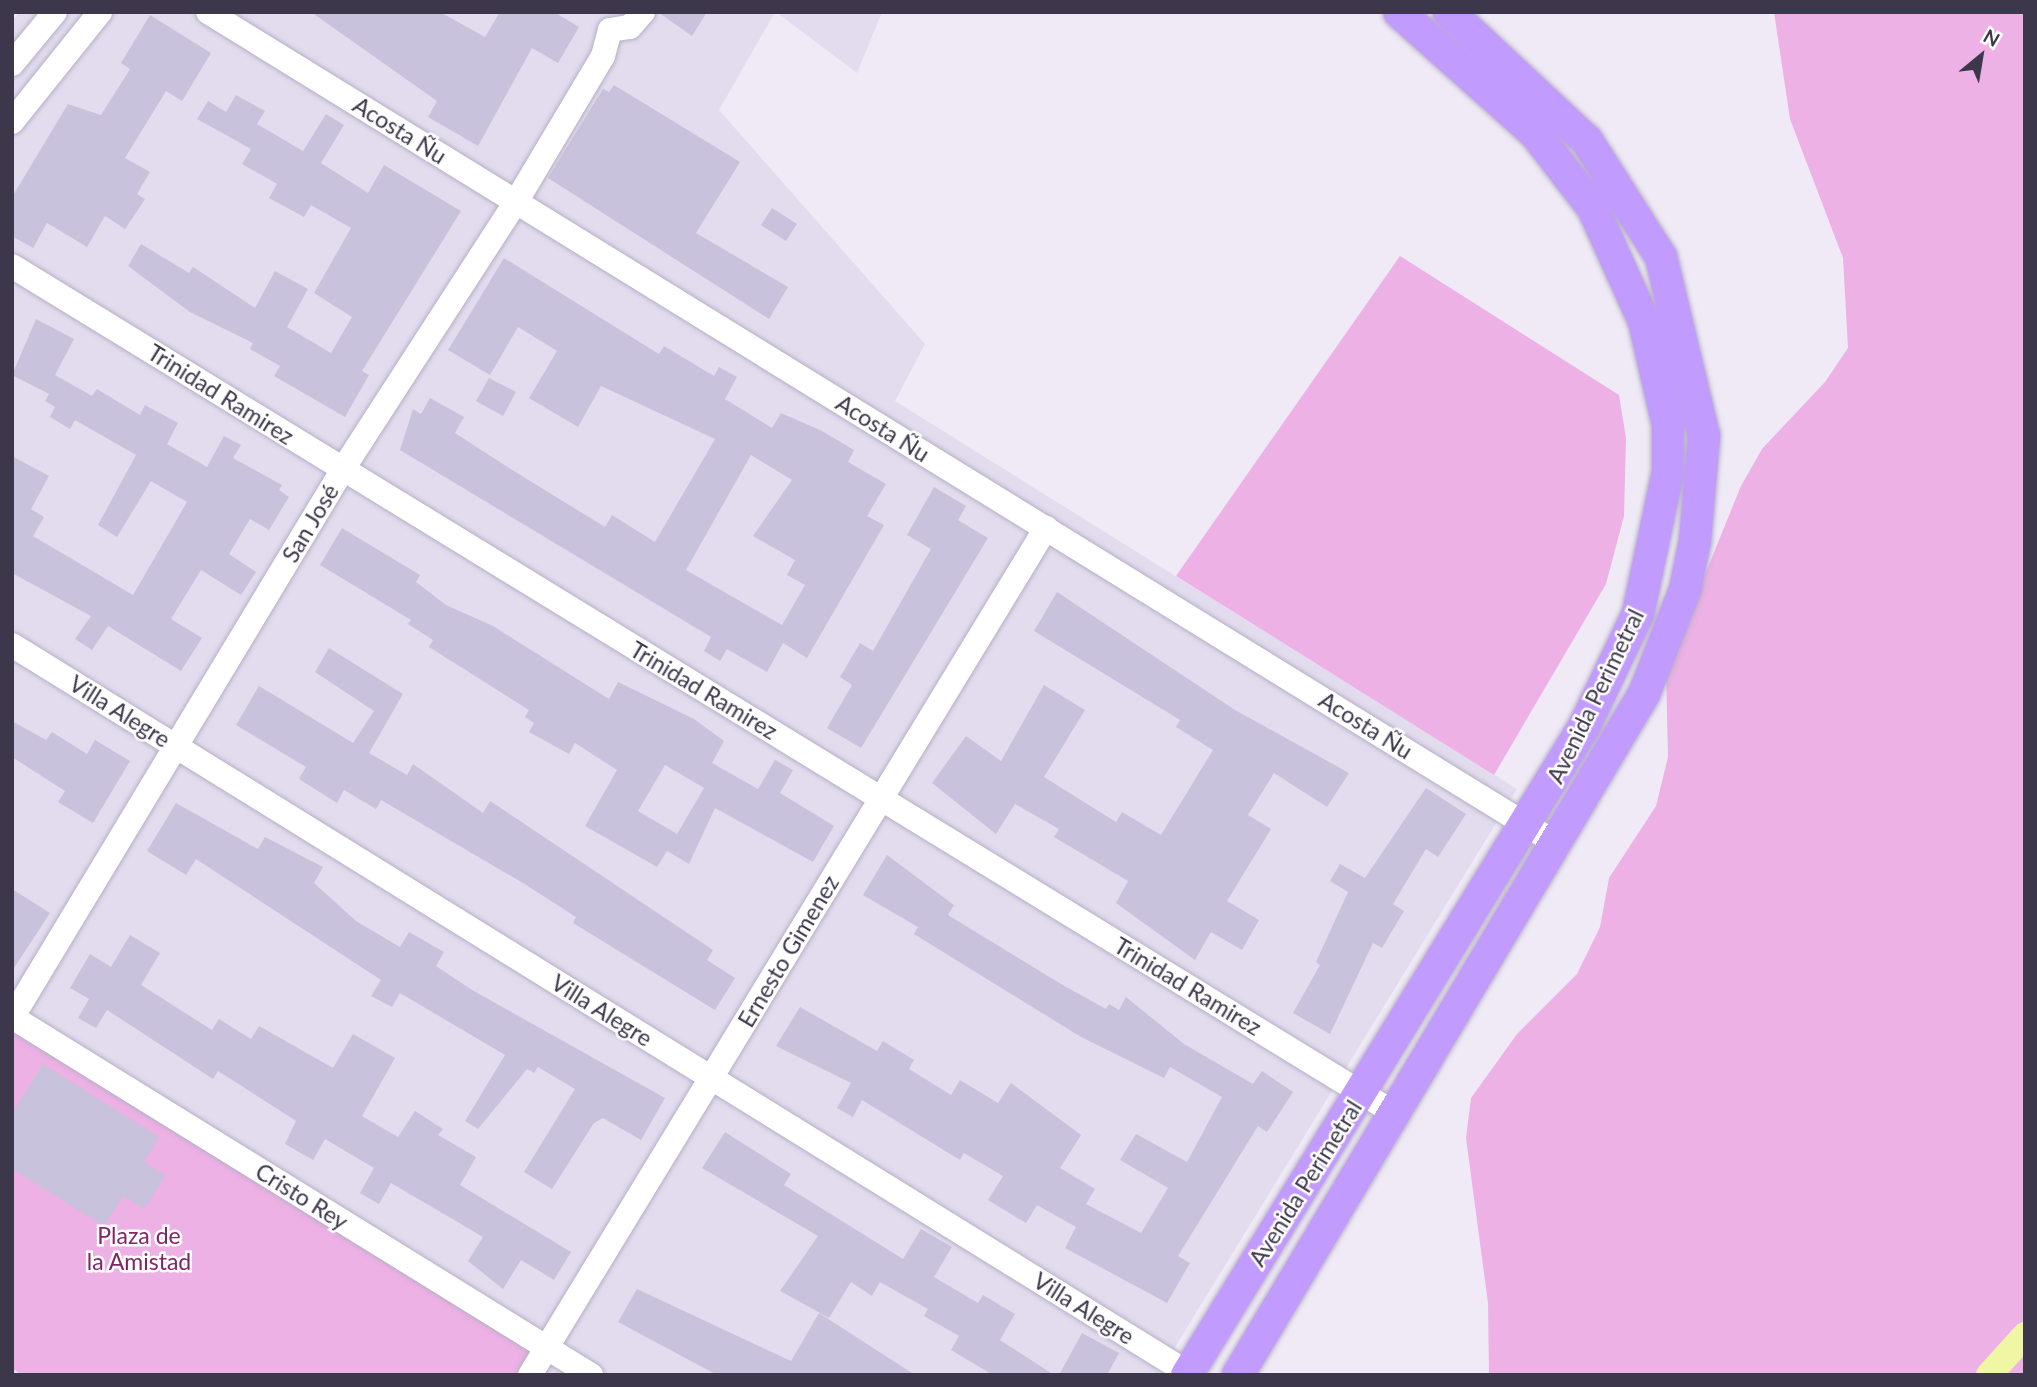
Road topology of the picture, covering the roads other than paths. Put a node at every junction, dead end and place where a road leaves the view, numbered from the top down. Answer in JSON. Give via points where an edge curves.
{"nodes":[{"id":1,"x":55,"y":12,"type":"edge"},
{"id":2,"x":100,"y":12,"type":"edge"},
{"id":3,"x":208,"y":12,"type":"edge"},
{"id":4,"x":643,"y":12,"type":"edge"},
{"id":5,"x":1399,"y":12,"type":"edge"},
{"id":6,"x":1449,"y":12,"type":"edge"},
{"id":7,"x":606,"y":21,"type":"edge"},
{"id":8,"x":12,"y":65,"type":"edge"},
{"id":9,"x":12,"y":122,"type":"edge"},
{"id":10,"x":516,"y":202,"type":"junction"},
{"id":11,"x":12,"y":266,"type":"edge"},
{"id":12,"x":343,"y":469,"type":"junction"},
{"id":13,"x":1046,"y":528,"type":"junction"},
{"id":14,"x":12,"y":645,"type":"edge"},
{"id":15,"x":175,"y":746,"type":"junction"},
{"id":16,"x":881,"y":798,"type":"junction"},
{"id":17,"x":1528,"y":825,"type":"junction"},
{"id":18,"x":1558,"y":844,"type":"junction"},
{"id":19,"x":12,"y":1017,"type":"edge"},
{"id":20,"x":711,"y":1077,"type":"junction"},
{"id":21,"x":1361,"y":1093,"type":"junction"},
{"id":22,"x":1396,"y":1114,"type":"junction"},
{"id":23,"x":547,"y":1348,"type":"junction"},
{"id":24,"x":1189,"y":1374,"type":"edge"},
{"id":25,"x":530,"y":1375,"type":"edge"},
{"id":26,"x":591,"y":1375,"type":"edge"},
{"id":27,"x":1238,"y":1375,"type":"edge"}],
"edges":[{"from":1,"to":8,"type":"street"},
{"from":2,"to":9,"type":"street"},
{"from":3,"to":10,"type":"street","name":"Acosta Ñu"},
{"from":4,"to":7,"type":"street","via":[[630,27]]},
{"from":5,"to":17,"type":"main road","name":"Avenida Perimetral","via":[[1536,134],[1593,208],[1644,321],[1668,425],[1668,472],[1638,614]]},
{"from":6,"to":18,"type":"main road","name":"Avenida Perimetral","via":[[1587,141],[1637,213],[1677,305],[1704,436],[1685,590],[1644,694]]},
{"from":7,"to":10,"type":"street","name":"San José","via":[[603,56]]},
{"from":10,"to":12,"type":"street","name":"San José"},
{"from":10,"to":13,"type":"street","name":"Acosta Ñu"},
{"from":11,"to":12,"type":"street","name":"Trinidad Ramirez"},
{"from":12,"to":15,"type":"street","name":"San José"},
{"from":12,"to":16,"type":"street","name":"Trinidad Ramirez"},
{"from":13,"to":16,"type":"street","name":"Ernesto Gimenez"},
{"from":13,"to":17,"type":"street","name":"Acosta Ñu"},
{"from":14,"to":15,"type":"street","name":"Villa Alegre"},
{"from":15,"to":19,"type":"street","name":"San José"},
{"from":15,"to":20,"type":"street","name":"Villa Alegre"},
{"from":16,"to":20,"type":"street","name":"Ernesto Gimenez"},
{"from":16,"to":21,"type":"street","name":"Trinidad Ramirez"},
{"from":17,"to":18,"type":"street","name":"Acosta Ñu"},
{"from":17,"to":21,"type":"main road","name":"Avenida Perimetral"},
{"from":18,"to":22,"type":"main road","name":"Avenida Perimetral"},
{"from":19,"to":23,"type":"street","name":"Cristo Rey"},
{"from":20,"to":23,"type":"street","name":"Ernesto Gimenez"},
{"from":20,"to":24,"type":"street","name":"Villa Alegre"},
{"from":21,"to":22,"type":"street","name":"Trinidad Ramirez"},
{"from":21,"to":24,"type":"main road","name":"Avenida Perimetral"},
{"from":22,"to":27,"type":"main road","name":"Avenida Perimetral"},
{"from":23,"to":25,"type":"street","name":"Ernesto Gimenez"},
{"from":23,"to":26,"type":"street","name":"Cristo Rey"}]}
